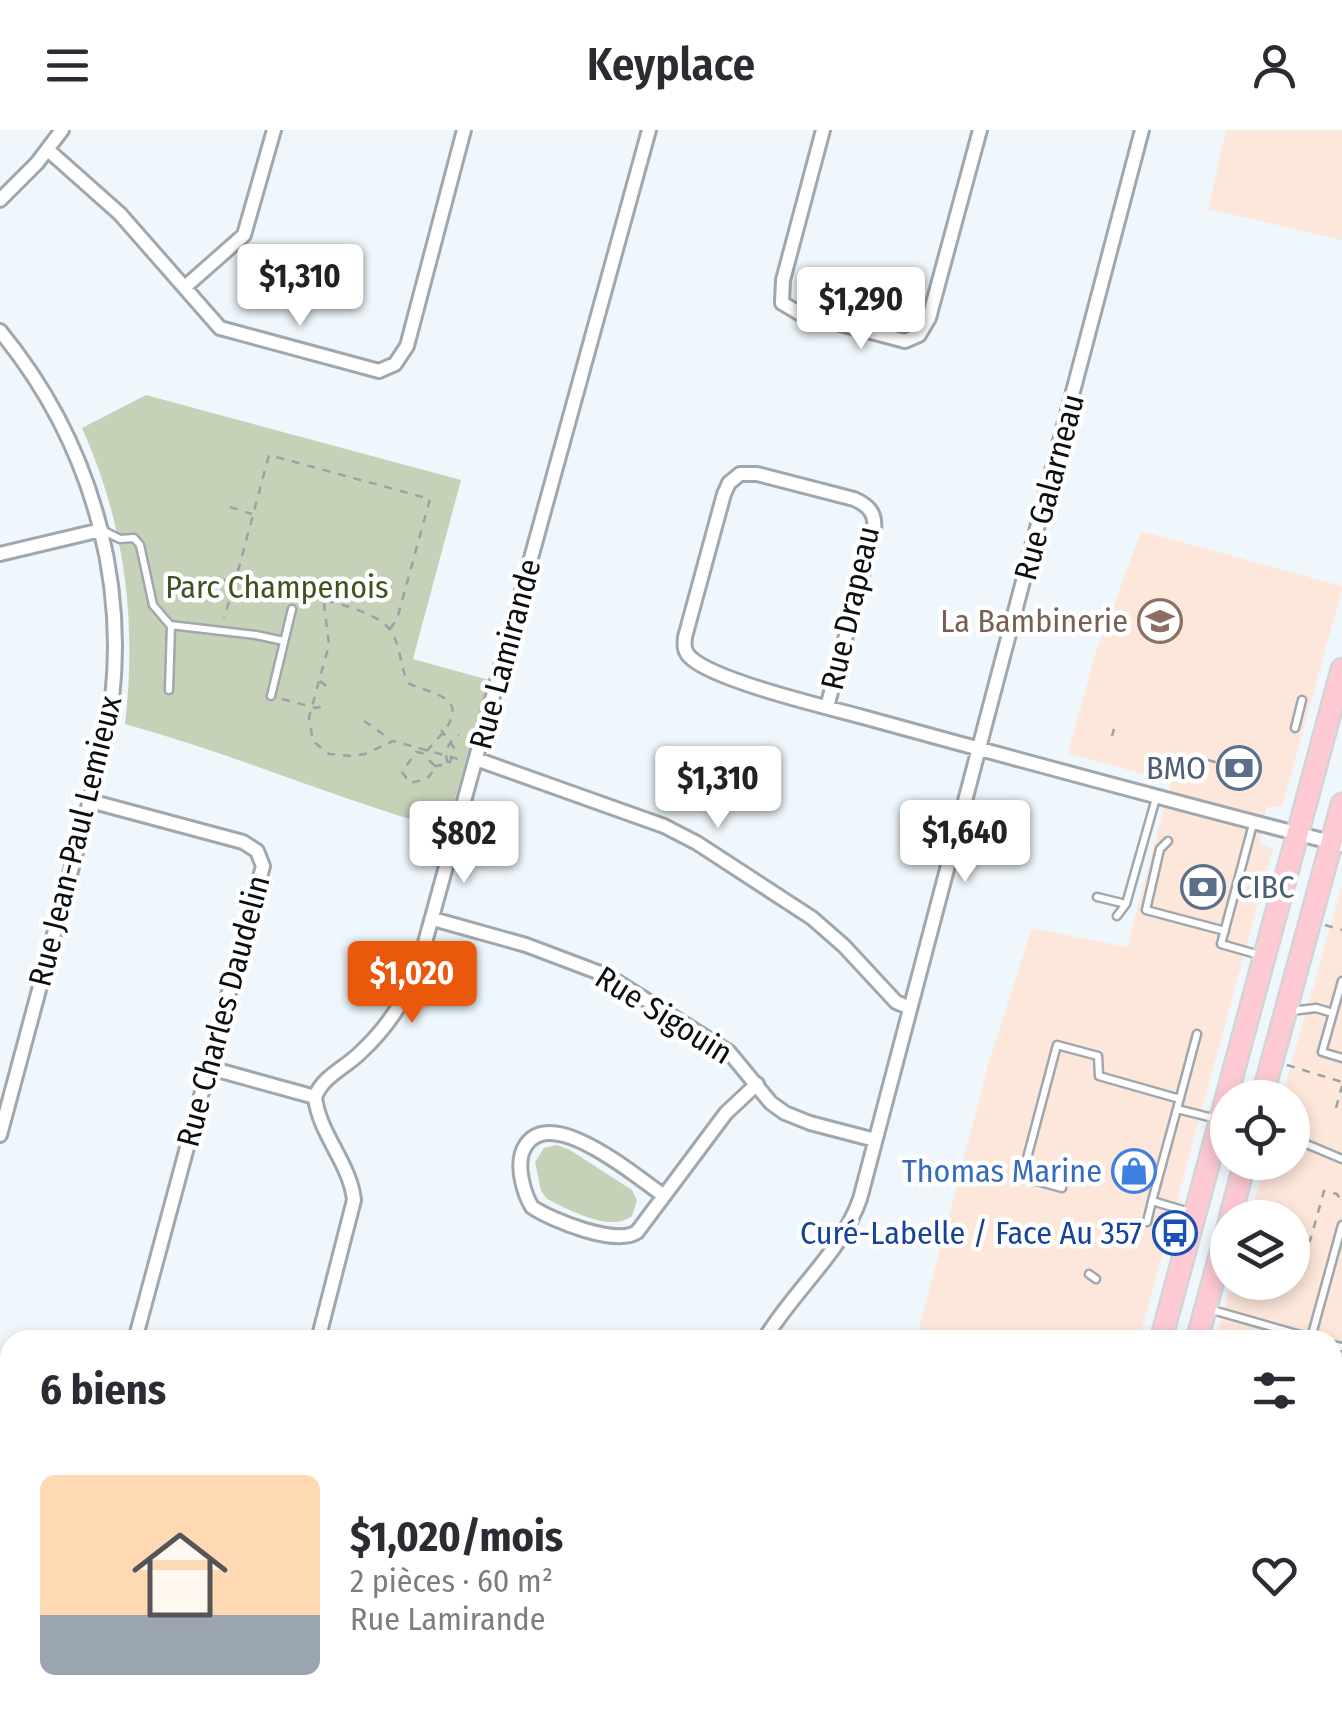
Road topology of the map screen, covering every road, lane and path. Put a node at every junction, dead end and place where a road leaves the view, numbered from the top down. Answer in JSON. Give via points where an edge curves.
{"nodes":[{"id":1,"x":62,"y":130,"type":"edge"},
{"id":2,"x":274,"y":130,"type":"edge"},
{"id":3,"x":464,"y":130,"type":"edge"},
{"id":4,"x":650,"y":130,"type":"edge"},
{"id":5,"x":823,"y":130,"type":"edge"},
{"id":6,"x":980,"y":130,"type":"edge"},
{"id":7,"x":1142,"y":130,"type":"edge"},
{"id":8,"x":48,"y":150,"type":"junction"},
{"id":9,"x":0,"y":200,"type":"edge"},
{"id":10,"x":184,"y":287,"type":"junction"},
{"id":11,"x":0,"y":331,"type":"edge"},
{"id":12,"x":230,"y":507,"type":"dead end"},
{"id":13,"x":253,"y":514,"type":"junction"},
{"id":14,"x":101,"y":530,"type":"junction"},
{"id":15,"x":0,"y":554,"type":"edge"},
{"id":16,"x":266,"y":573,"type":"dead end"},
{"id":17,"x":224,"y":580,"type":"dead end"},
{"id":18,"x":235,"y":582,"type":"junction"},
{"id":19,"x":262,"y":588,"type":"junction"},
{"id":20,"x":324,"y":601,"type":"junction"},
{"id":21,"x":292,"y":610,"type":"dead end"},
{"id":22,"x":170,"y":626,"type":"junction"},
{"id":23,"x":390,"y":629,"type":"junction"},
{"id":24,"x":216,"y":633,"type":"junction"},
{"id":25,"x":284,"y":641,"type":"junction"},
{"id":26,"x":1342,"y":669,"type":"edge"},
{"id":27,"x":320,"y":681,"type":"junction"},
{"id":28,"x":330,"y":688,"type":"dead end"},
{"id":29,"x":168,"y":690,"type":"dead end"},
{"id":30,"x":271,"y":696,"type":"joint"},
{"id":31,"x":1302,"y":700,"type":"dead end"},
{"id":32,"x":312,"y":706,"type":"junction"},
{"id":33,"x":324,"y":706,"type":"dead end"},
{"id":34,"x":827,"y":707,"type":"junction"},
{"id":35,"x":364,"y":721,"type":"dead end"},
{"id":36,"x":1294,"y":728,"type":"dead end"},
{"id":37,"x":1114,"y":729,"type":"dead end"},
{"id":38,"x":442,"y":732,"type":"junction"},
{"id":39,"x":460,"y":735,"type":"dead end"},
{"id":40,"x":1112,"y":736,"type":"dead end"},
{"id":41,"x":391,"y":741,"type":"junction"},
{"id":42,"x":451,"y":742,"type":"junction"},
{"id":43,"x":416,"y":749,"type":"junction"},
{"id":44,"x":428,"y":749,"type":"junction"},
{"id":45,"x":979,"y":750,"type":"junction"},
{"id":46,"x":1232,"y":752,"type":"dead end"},
{"id":47,"x":446,"y":754,"type":"junction"},
{"id":48,"x":424,"y":755,"type":"junction"},
{"id":49,"x":452,"y":756,"type":"junction"},
{"id":50,"x":460,"y":759,"type":"dead end"},
{"id":51,"x":476,"y":759,"type":"junction"},
{"id":52,"x":1208,"y":760,"type":"dead end"},
{"id":53,"x":449,"y":764,"type":"junction"},
{"id":54,"x":435,"y":767,"type":"junction"},
{"id":55,"x":1156,"y":798,"type":"junction"},
{"id":56,"x":90,"y":801,"type":"junction"},
{"id":57,"x":1342,"y":804,"type":"edge"},
{"id":58,"x":1253,"y":823,"type":"junction"},
{"id":59,"x":1297,"y":834,"type":"junction"},
{"id":60,"x":1168,"y":841,"type":"dead end"},
{"id":61,"x":1337,"y":844,"type":"edge"},
{"id":62,"x":1097,"y":897,"type":"dead end"},
{"id":63,"x":1126,"y":904,"type":"junction"},
{"id":64,"x":1116,"y":916,"type":"dead end"},
{"id":65,"x":433,"y":919,"type":"junction"},
{"id":66,"x":1323,"y":925,"type":"dead end"},
{"id":67,"x":1342,"y":930,"type":"edge"},
{"id":68,"x":1224,"y":932,"type":"junction"},
{"id":69,"x":1264,"y":956,"type":"junction"},
{"id":70,"x":1342,"y":980,"type":"edge"},
{"id":71,"x":910,"y":1008,"type":"junction"},
{"id":72,"x":1285,"y":1013,"type":"junction"},
{"id":73,"x":1333,"y":1013,"type":"junction"},
{"id":74,"x":1197,"y":1034,"type":"dead end"},
{"id":75,"x":1342,"y":1058,"type":"edge"},
{"id":76,"x":1286,"y":1064,"type":"dead end"},
{"id":77,"x":210,"y":1068,"type":"junction"},
{"id":78,"x":1234,"y":1080,"type":"edge"},
{"id":79,"x":1267,"y":1080,"type":"edge"},
{"id":80,"x":756,"y":1084,"type":"junction"},
{"id":81,"x":1342,"y":1084,"type":"edge"},
{"id":82,"x":316,"y":1097,"type":"junction"},
{"id":83,"x":1340,"y":1098,"type":"edge"},
{"id":84,"x":1180,"y":1099,"type":"junction"},
{"id":85,"x":1336,"y":1108,"type":"dead end"},
{"id":86,"x":1177,"y":1109,"type":"junction"},
{"id":87,"x":1210,"y":1117,"type":"edge"},
{"id":88,"x":0,"y":1135,"type":"edge"},
{"id":89,"x":875,"y":1140,"type":"junction"},
{"id":90,"x":1310,"y":1145,"type":"edge"},
{"id":91,"x":1342,"y":1158,"type":"edge"},
{"id":92,"x":1210,"y":1164,"type":"edge"},
{"id":93,"x":1062,"y":1188,"type":"dead end"},
{"id":94,"x":663,"y":1195,"type":"junction"},
{"id":95,"x":1152,"y":1201,"type":"junction"},
{"id":96,"x":1342,"y":1202,"type":"edge"},
{"id":97,"x":1194,"y":1214,"type":"junction"},
{"id":98,"x":1146,"y":1222,"type":"dead end"},
{"id":99,"x":1342,"y":1225,"type":"edge"},
{"id":100,"x":1310,"y":1241,"type":"edge"},
{"id":101,"x":1210,"y":1290,"type":"edge"},
{"id":102,"x":1205,"y":1308,"type":"junction"},
{"id":103,"x":1270,"y":1327,"type":"junction"},
{"id":104,"x":138,"y":1330,"type":"edge"},
{"id":105,"x":321,"y":1330,"type":"edge"},
{"id":106,"x":770,"y":1330,"type":"edge"},
{"id":107,"x":1164,"y":1330,"type":"edge"},
{"id":108,"x":1200,"y":1330,"type":"edge"},
{"id":109,"x":1269,"y":1330,"type":"edge"},
{"id":110,"x":1281,"y":1330,"type":"edge"},
{"id":111,"x":1316,"y":1330,"type":"edge"}],
"edges":[{"from":1,"to":8,"type":"street"},
{"from":2,"to":10,"type":"street","via":[[244,235]]},
{"from":3,"to":10,"type":"street","via":[[406,346],[392,366],[364,369],[225,330]]},
{"from":4,"to":51,"type":"street","name":"Rue Lamirande"},
{"from":5,"to":6,"type":"street","via":[[782,303],[905,341],[919,336],[928,322]]},
{"from":7,"to":45,"type":"street","name":"Rue Galarneau"},
{"from":8,"to":9,"type":"street"},
{"from":8,"to":10,"type":"street","via":[[113,206]]},
{"from":11,"to":14,"type":"street","name":"Rue Jean-Paul Lemieux","via":[[62,422]]},
{"from":12,"to":13,"type":"path"},
{"from":13,"to":18,"type":"path"},
{"from":13,"to":23,"type":"path","via":[[269,455],[430,499]]},
{"from":14,"to":15,"type":"street"},
{"from":14,"to":22,"type":"lane","via":[[140,545],[153,605]]},
{"from":14,"to":56,"type":"street","name":"Rue Jean-Paul Lemieux","via":[[112,582],[115,660],[108,730]]},
{"from":16,"to":19,"type":"path"},
{"from":17,"to":18,"type":"path"},
{"from":18,"to":19,"type":"path"},
{"from":18,"to":24,"type":"path"},
{"from":19,"to":20,"type":"path"},
{"from":20,"to":23,"type":"path","via":[[376,616]]},
{"from":20,"to":27,"type":"path","via":[[328,644]]},
{"from":21,"to":25,"type":"lane"},
{"from":22,"to":24,"type":"lane"},
{"from":22,"to":29,"type":"lane"},
{"from":23,"to":38,"type":"path","via":[[408,683],[452,708]]},
{"from":24,"to":25,"type":"lane"},
{"from":25,"to":30,"type":"lane"},
{"from":26,"to":59,"type":"main road"},
{"from":27,"to":28,"type":"path"},
{"from":27,"to":32,"type":"path"},
{"from":30,"to":32,"type":"path"},
{"from":31,"to":36,"type":"lane"},
{"from":32,"to":33,"type":"path"},
{"from":32,"to":41,"type":"path","via":[[310,735],[325,752],[359,756]]},
{"from":34,"to":34,"type":"street","name":"Rue Drapeau","via":[[874,515],[854,499],[740,474],[724,494],[686,651],[699,664],[742,682]]},
{"from":34,"to":45,"type":"street","name":"Rue Drapeau"},
{"from":35,"to":41,"type":"path"},
{"from":37,"to":40,"type":"path"},
{"from":38,"to":42,"type":"path"},
{"from":38,"to":44,"type":"path"},
{"from":39,"to":42,"type":"path"},
{"from":41,"to":43,"type":"path"},
{"from":42,"to":47,"type":"path"},
{"from":42,"to":49,"type":"path"},
{"from":43,"to":44,"type":"path"},
{"from":43,"to":48,"type":"path"},
{"from":43,"to":54,"type":"path","via":[[403,768],[405,781],[428,779]]},
{"from":44,"to":47,"type":"path"},
{"from":44,"to":48,"type":"path"},
{"from":45,"to":55,"type":"street","name":"Rue Drapeau"},
{"from":45,"to":71,"type":"street","name":"Rue Galarneau"},
{"from":46,"to":52,"type":"path","via":[[1228,767]]},
{"from":47,"to":49,"type":"path"},
{"from":47,"to":53,"type":"path"},
{"from":48,"to":54,"type":"path"},
{"from":49,"to":50,"type":"path"},
{"from":49,"to":53,"type":"path"},
{"from":51,"to":65,"type":"street","name":"Rue Lamirande"},
{"from":51,"to":71,"type":"street","via":[[686,836],[812,918],[896,1002]]},
{"from":53,"to":54,"type":"path"},
{"from":55,"to":58,"type":"street","name":"Rue Drapeau"},
{"from":55,"to":63,"type":"lane"},
{"from":56,"to":77,"type":"street","name":"Rue Charles Daudelin","via":[[238,840],[261,858],[262,876]]},
{"from":56,"to":88,"type":"street","name":"Rue Jean-Paul Lemieux"},
{"from":57,"to":61,"type":"main road"},
{"from":58,"to":59,"type":"street","name":"Rue Drapeau"},
{"from":58,"to":68,"type":"lane"},
{"from":59,"to":61,"type":"street","name":"Rue Drapeau"},
{"from":59,"to":69,"type":"main road"},
{"from":60,"to":68,"type":"lane","via":[[1160,849],[1146,910]]},
{"from":61,"to":72,"type":"main road"},
{"from":62,"to":63,"type":"lane"},
{"from":63,"to":64,"type":"lane"},
{"from":65,"to":80,"type":"street","name":"Rue Sigouin","via":[[608,976],[730,1052]]},
{"from":65,"to":82,"type":"street","name":"Rue Lamirande","via":[[398,1009],[362,1052],[324,1081]]},
{"from":66,"to":67,"type":"path"},
{"from":68,"to":69,"type":"lane","via":[[1221,944]]},
{"from":69,"to":78,"type":"main road"},
{"from":70,"to":73,"type":"lane"},
{"from":71,"to":89,"type":"street","name":"Rue Galarneau"},
{"from":72,"to":73,"type":"lane"},
{"from":72,"to":79,"type":"main road"},
{"from":73,"to":75,"type":"lane","via":[[1322,1052]]},
{"from":74,"to":84,"type":"lane"},
{"from":76,"to":81,"type":"path"},
{"from":77,"to":82,"type":"street"},
{"from":77,"to":104,"type":"street","name":"Rue Charles Daudelin"},
{"from":80,"to":89,"type":"street","name":"Rue Sigouin","via":[[792,1116]]},
{"from":80,"to":94,"type":"street"},
{"from":81,"to":83,"type":"path"},
{"from":82,"to":105,"type":"street","via":[[354,1200]]},
{"from":83,"to":85,"type":"path"},
{"from":84,"to":86,"type":"lane"},
{"from":84,"to":93,"type":"lane","via":[[1100,1076],[1098,1056],[1058,1044],[1022,1177]]},
{"from":86,"to":87,"type":"lane"},
{"from":86,"to":95,"type":"lane"},
{"from":89,"to":106,"type":"street","name":"Rue Galarneau","via":[[848,1227]]},
{"from":90,"to":91,"type":"lane"},
{"from":92,"to":97,"type":"main road"},
{"from":94,"to":94,"type":"street","via":[[632,1236],[608,1236],[532,1208],[523,1152],[542,1134],[564,1133]]},
{"from":95,"to":97,"type":"lane"},
{"from":95,"to":98,"type":"lane"},
{"from":96,"to":100,"type":"path","via":[[1324,1191]]},
{"from":97,"to":107,"type":"main road"},
{"from":99,"to":111,"type":"lane"},
{"from":101,"to":102,"type":"main road"},
{"from":102,"to":103,"type":"lane"},
{"from":102,"to":108,"type":"main road"},
{"from":103,"to":109,"type":"lane"},
{"from":103,"to":110,"type":"lane"}]}
